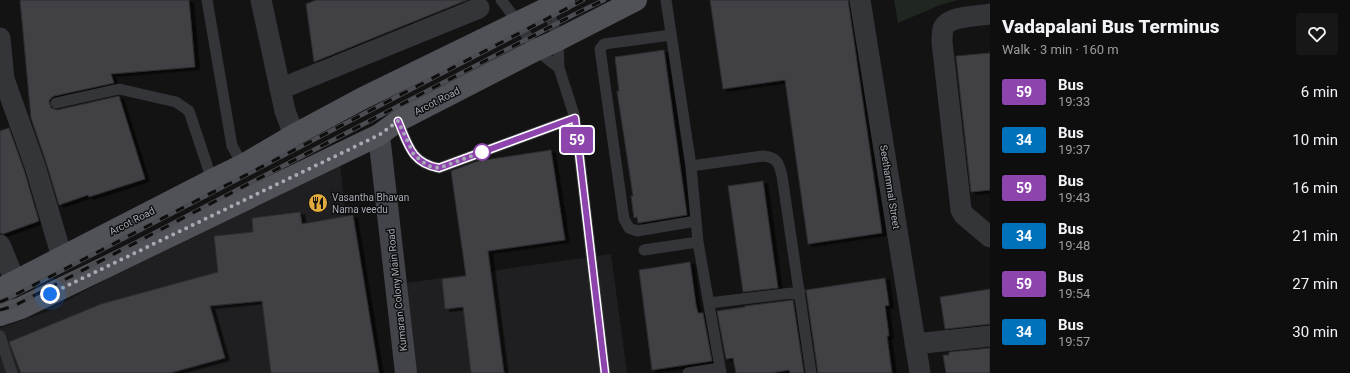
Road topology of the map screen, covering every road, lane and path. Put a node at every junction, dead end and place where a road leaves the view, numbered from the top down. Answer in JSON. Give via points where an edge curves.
{"nodes":[{"id":1,"x":207,"y":0,"type":"edge"},
{"id":2,"x":501,"y":0,"type":"edge"},
{"id":3,"x":636,"y":0,"type":"edge"},
{"id":4,"x":666,"y":0,"type":"edge"},
{"id":5,"x":860,"y":0,"type":"edge"},
{"id":6,"x":267,"y":3,"type":"edge"},
{"id":7,"x":552,"y":3,"type":"edge"},
{"id":8,"x":479,"y":4,"type":"edge"},
{"id":9,"x":990,"y":14,"type":"edge"},
{"id":10,"x":518,"y":22,"type":"junction"},
{"id":11,"x":671,"y":35,"type":"junction"},
{"id":12,"x":492,"y":36,"type":"junction"},
{"id":13,"x":0,"y":38,"type":"edge"},
{"id":14,"x":558,"y":40,"type":"junction"},
{"id":15,"x":536,"y":50,"type":"junction"},
{"id":16,"x":559,"y":68,"type":"junction"},
{"id":17,"x":280,"y":89,"type":"junction"},
{"id":18,"x":56,"y":103,"type":"dead end"},
{"id":19,"x":575,"y":118,"type":"junction"},
{"id":20,"x":398,"y":121,"type":"junction"},
{"id":21,"x":294,"y":135,"type":"junction"},
{"id":22,"x":379,"y":135,"type":"junction"},
{"id":23,"x":244,"y":165,"type":"junction"},
{"id":24,"x":691,"y":166,"type":"junction"},
{"id":25,"x":212,"y":180,"type":"junction"},
{"id":26,"x":696,"y":221,"type":"junction"},
{"id":27,"x":990,"y":237,"type":"edge"},
{"id":28,"x":698,"y":242,"type":"junction"},
{"id":29,"x":0,"y":245,"type":"edge"},
{"id":30,"x":644,"y":250,"type":"dead end"},
{"id":31,"x":62,"y":257,"type":"junction"},
{"id":32,"x":8,"y":285,"type":"edge"},
{"id":33,"x":800,"y":292,"type":"junction"},
{"id":34,"x":709,"y":303,"type":"junction"},
{"id":35,"x":0,"y":315,"type":"edge"},
{"id":36,"x":0,"y":336,"type":"edge"},
{"id":37,"x":990,"y":336,"type":"edge"},
{"id":38,"x":915,"y":344,"type":"junction"},
{"id":39,"x":721,"y":370,"type":"edge"},
{"id":40,"x":12,"y":373,"type":"edge"},
{"id":41,"x":406,"y":373,"type":"edge"},
{"id":42,"x":605,"y":373,"type":"edge"},
{"id":43,"x":688,"y":373,"type":"edge"},
{"id":44,"x":811,"y":373,"type":"edge"},
{"id":45,"x":920,"y":373,"type":"edge"}],
"edges":[{"from":1,"to":23,"type":"lane","via":[[232,146]]},
{"from":2,"to":10,"type":"lane"},
{"from":3,"to":14,"type":"main road","name":"Arcot Road"},
{"from":4,"to":11,"type":"lane"},
{"from":5,"to":38,"type":"street","name":"Seethammal Street"},
{"from":6,"to":17,"type":"street"},
{"from":7,"to":10,"type":"main road","name":"Arcot Road"},
{"from":7,"to":14,"type":"lane"},
{"from":8,"to":12,"type":"street"},
{"from":8,"to":17,"type":"street"},
{"from":9,"to":27,"type":"street","via":[[948,22],[943,28],[942,42],[961,210]]},
{"from":10,"to":12,"type":"main road","name":"Arcot Road"},
{"from":10,"to":15,"type":"lane"},
{"from":11,"to":24,"type":"lane"},
{"from":11,"to":26,"type":"lane","via":[[604,44],[600,49],[624,219],[629,228],[637,231]]},
{"from":12,"to":21,"type":"main road","name":"Arcot Road","via":[[363,98]]},
{"from":13,"to":31,"type":"street","via":[[4,79],[35,166]]},
{"from":14,"to":15,"type":"main road","name":"Arcot Road"},
{"from":14,"to":16,"type":"lane"},
{"from":15,"to":16,"type":"lane"},
{"from":15,"to":20,"type":"main road","name":"Arcot Road"},
{"from":16,"to":19,"type":"lane"},
{"from":17,"to":21,"type":"street"},
{"from":18,"to":25,"type":"lane","via":[[119,89],[176,102],[189,111]]},
{"from":19,"to":20,"type":"lane","via":[[439,168],[428,166],[414,155]]},
{"from":19,"to":42,"type":"lane"},
{"from":20,"to":22,"type":"main road","name":"Arcot Road"},
{"from":21,"to":23,"type":"main road","name":"Arcot Road"},
{"from":22,"to":35,"type":"main road","name":"Arcot Road","via":[[21,308]]},
{"from":22,"to":41,"type":"street","name":"Kumaran Colony Main Road"},
{"from":23,"to":25,"type":"main road","name":"Arcot Road"},
{"from":24,"to":26,"type":"lane"},
{"from":24,"to":33,"type":"lane","via":[[763,156],[772,157],[777,162],[782,176]]},
{"from":25,"to":31,"type":"main road","name":"Arcot Road"},
{"from":26,"to":28,"type":"lane"},
{"from":28,"to":30,"type":"lane"},
{"from":28,"to":34,"type":"lane"},
{"from":29,"to":32,"type":"street"},
{"from":31,"to":32,"type":"main road","name":"Arcot Road"},
{"from":33,"to":34,"type":"lane"},
{"from":33,"to":44,"type":"lane"},
{"from":34,"to":39,"type":"lane"},
{"from":36,"to":40,"type":"lane"},
{"from":37,"to":38,"type":"street"},
{"from":38,"to":45,"type":"street","name":"Seethammal Street"},
{"from":39,"to":43,"type":"lane"}]}
